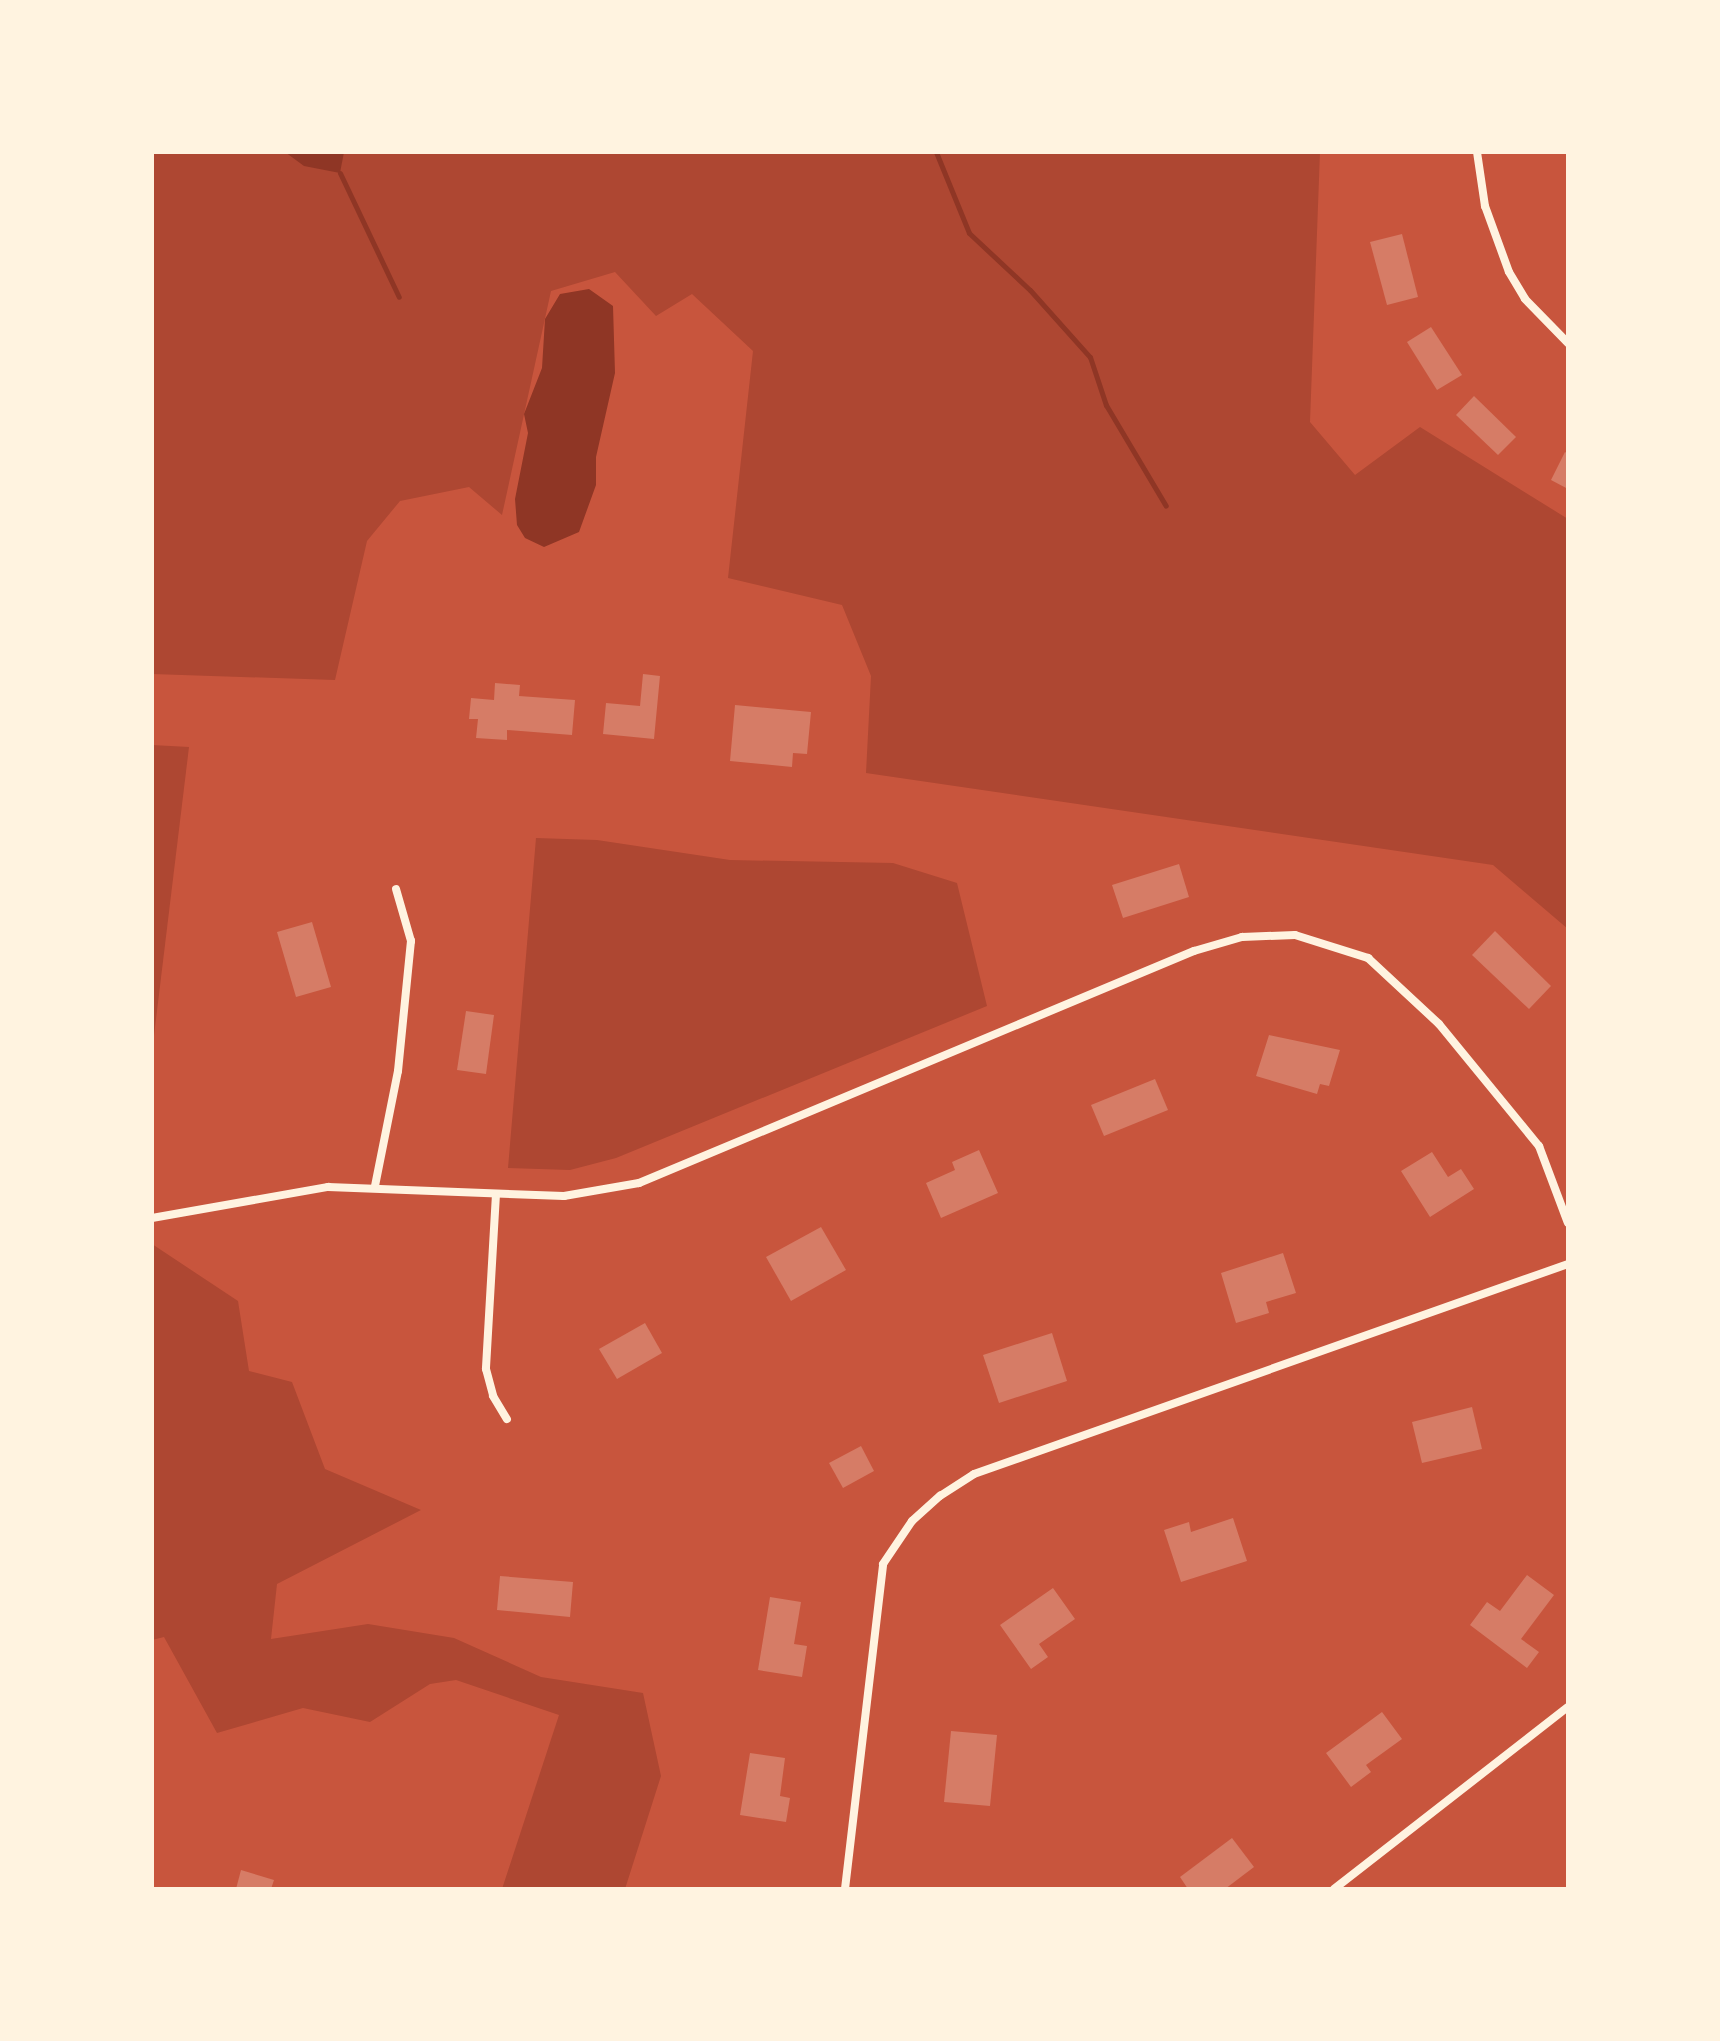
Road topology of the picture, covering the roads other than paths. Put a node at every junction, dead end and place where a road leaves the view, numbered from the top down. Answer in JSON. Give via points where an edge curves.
{"nodes":[{"id":1,"x":1477,"y":152,"type":"edge"},
{"id":2,"x":1568,"y":343,"type":"edge"},
{"id":3,"x":396,"y":889,"type":"dead end"},
{"id":4,"x":375,"y":1186,"type":"junction"},
{"id":5,"x":496,"y":1194,"type":"junction"},
{"id":6,"x":152,"y":1218,"type":"edge"},
{"id":7,"x":1568,"y":1223,"type":"edge"},
{"id":8,"x":1568,"y":1264,"type":"edge"},
{"id":9,"x":507,"y":1419,"type":"dead end"},
{"id":10,"x":1568,"y":1707,"type":"edge"},
{"id":11,"x":845,"y":1889,"type":"edge"},
{"id":12,"x":1334,"y":1889,"type":"edge"}],
"edges":[{"from":1,"to":2,"type":"street","via":[[1485,206],[1509,272],[1525,299]]},
{"from":3,"to":4,"type":"street","via":[[411,941],[398,1071]]},
{"from":4,"to":5,"type":"street"},
{"from":4,"to":6,"type":"street","via":[[328,1187]]},
{"from":5,"to":7,"type":"street","via":[[564,1196],[639,1183],[1194,951],[1242,937],[1295,935],[1368,958],[1439,1024],[1539,1146]]},
{"from":5,"to":9,"type":"street","via":[[486,1369],[493,1396]]},
{"from":8,"to":11,"type":"street","via":[[974,1474],[940,1496],[912,1521],[883,1564]]},
{"from":10,"to":12,"type":"street"}]}
